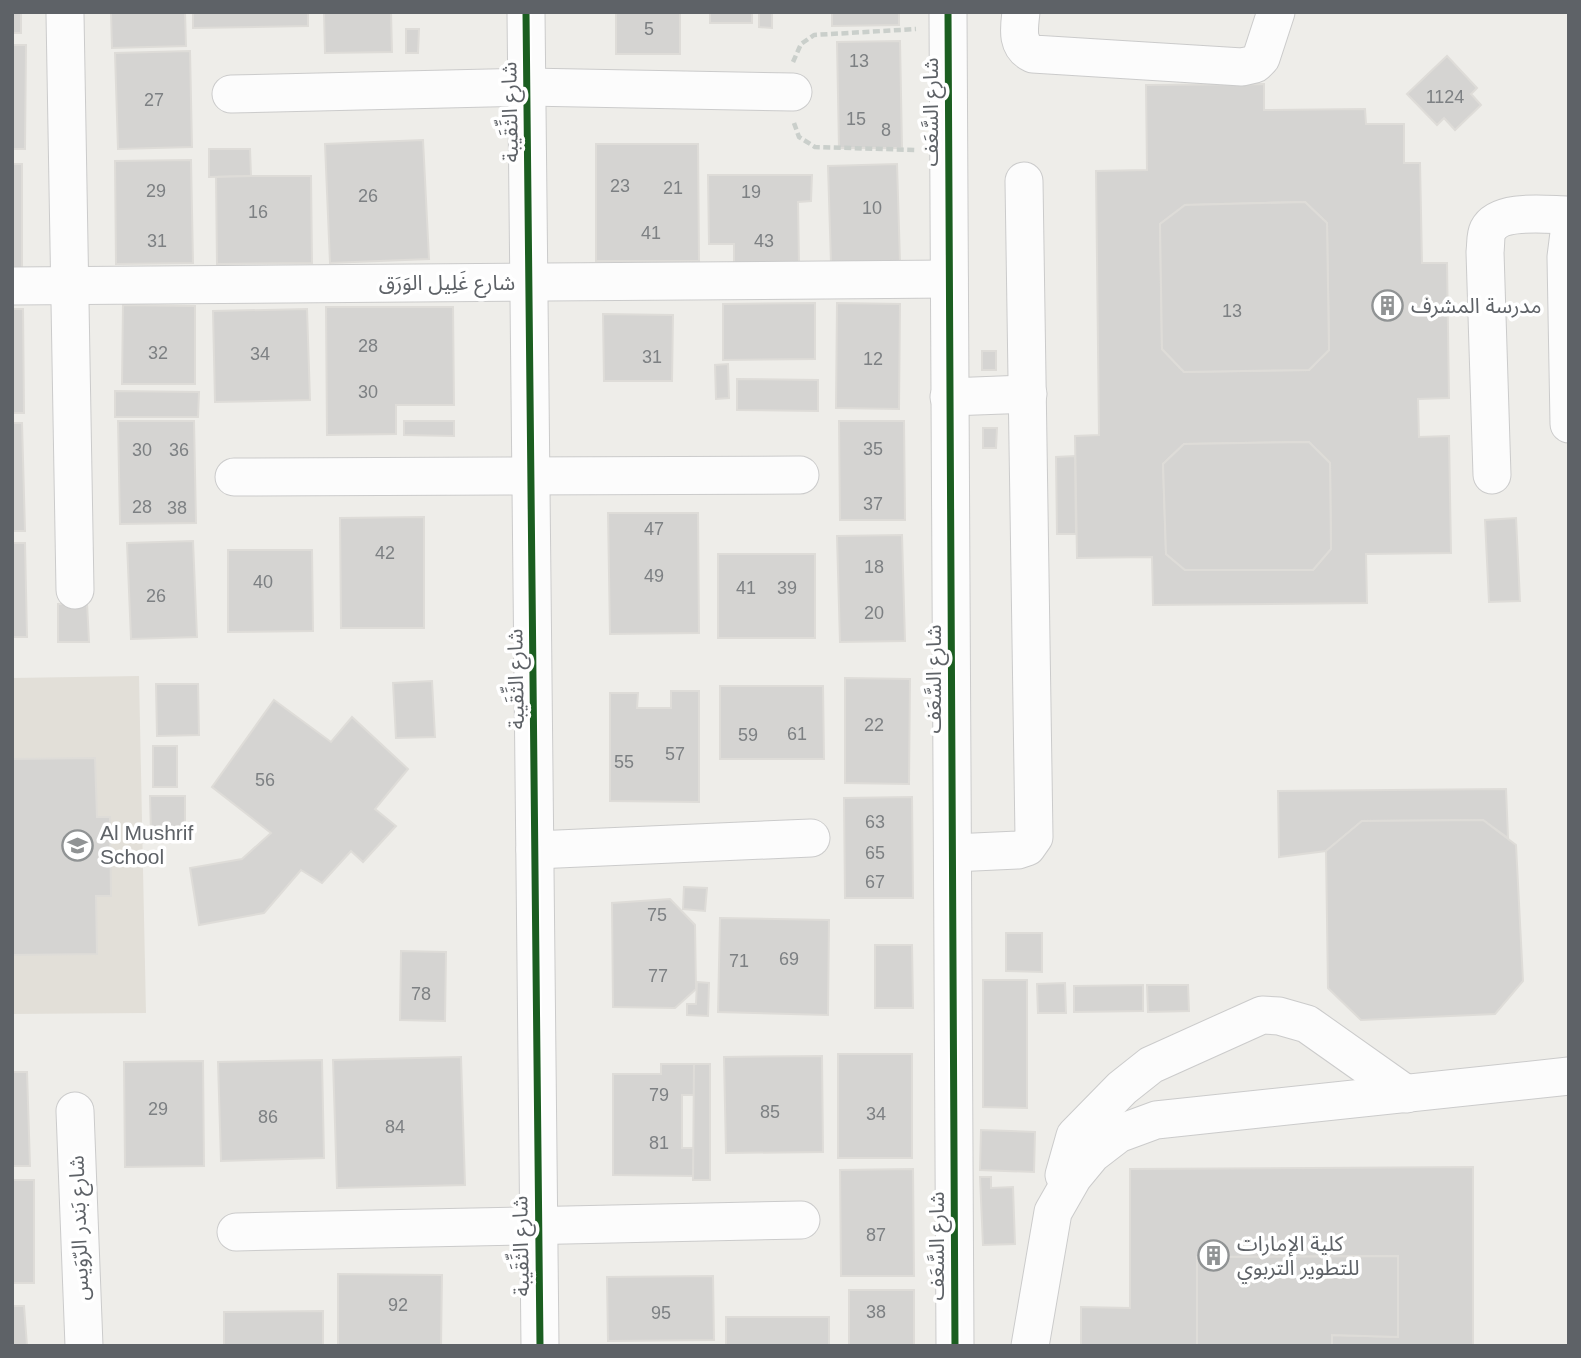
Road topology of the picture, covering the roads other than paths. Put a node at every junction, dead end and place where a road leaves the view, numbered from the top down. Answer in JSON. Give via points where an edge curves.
{"nodes":[{"id":1,"x":526,"y":12,"type":"edge"},
{"id":2,"x":1021,"y":12,"type":"edge"},
{"id":3,"x":1276,"y":12,"type":"edge"},
{"id":4,"x":65,"y":13,"type":"edge"},
{"id":5,"x":948,"y":20,"type":"edge"},
{"id":6,"x":527,"y":87,"type":"junction"},
{"id":7,"x":793,"y":92,"type":"road end"},
{"id":8,"x":231,"y":94,"type":"dead end"},
{"id":9,"x":1024,"y":181,"type":"dead end"},
{"id":10,"x":1569,"y":215,"type":"edge"},
{"id":11,"x":1569,"y":233,"type":"edge"},
{"id":12,"x":949,"y":279,"type":"junction"},
{"id":13,"x":529,"y":282,"type":"junction"},
{"id":14,"x":71,"y":285,"type":"junction"},
{"id":15,"x":12,"y":286,"type":"edge"},
{"id":16,"x":1028,"y":394,"type":"junction"},
{"id":17,"x":949,"y":397,"type":"junction"},
{"id":18,"x":1569,"y":424,"type":"edge"},
{"id":19,"x":800,"y":475,"type":"dead end"},
{"id":20,"x":1492,"y":475,"type":"dead end"},
{"id":21,"x":234,"y":477,"type":"dead end"},
{"id":22,"x":531,"y":477,"type":"junction"},
{"id":23,"x":75,"y":590,"type":"dead end"},
{"id":24,"x":811,"y":838,"type":"dead end"},
{"id":25,"x":535,"y":850,"type":"junction"},
{"id":26,"x":953,"y":853,"type":"junction"},
{"id":27,"x":1569,"y":1076,"type":"edge"},
{"id":28,"x":1122,"y":1088,"type":"junction"},
{"id":29,"x":1406,"y":1094,"type":"junction"},
{"id":30,"x":75,"y":1111,"type":"dead end"},
{"id":31,"x":1129,"y":1130,"type":"junction"},
{"id":32,"x":1053,"y":1212,"type":"junction"},
{"id":33,"x":801,"y":1220,"type":"dead end"},
{"id":34,"x":539,"y":1225,"type":"junction"},
{"id":35,"x":236,"y":1233,"type":"dead end"},
{"id":36,"x":84,"y":1346,"type":"edge"},
{"id":37,"x":540,"y":1346,"type":"edge"},
{"id":38,"x":955,"y":1346,"type":"edge"},
{"id":39,"x":1030,"y":1346,"type":"edge"}],
"edges":[{"from":1,"to":6,"type":"street","name":"شارع الثِّقَيبة"},
{"from":2,"to":3,"type":"street","via":[[1020,41],[1025,51],[1033,54],[1242,67],[1261,58]]},
{"from":4,"to":14,"type":"street"},
{"from":5,"to":12,"type":"street","name":"شارع السَّعَف"},
{"from":6,"to":7,"type":"street","name":"شارع الثِّقَيبة"},
{"from":6,"to":8,"type":"street","name":"شارع الثِّقَيبة"},
{"from":6,"to":13,"type":"street","name":"شارع الثِّقَيبة"},
{"from":9,"to":16,"type":"street"},
{"from":10,"to":20,"type":"street","via":[[1502,218],[1487,231]]},
{"from":11,"to":18,"type":"street"},
{"from":12,"to":13,"type":"street","name":"شارع غَلِيل الوَرَق"},
{"from":12,"to":17,"type":"street","name":"شارع السَّعَف"},
{"from":13,"to":14,"type":"street","name":"شارع غَلِيل الوَرَق"},
{"from":13,"to":22,"type":"street","name":"شارع الثِّقَيبة"},
{"from":14,"to":15,"type":"street","name":"شارع غَلِيل الوَرَق"},
{"from":14,"to":23,"type":"street"},
{"from":16,"to":17,"type":"street"},
{"from":16,"to":26,"type":"street","via":[[1034,837],[1018,850]]},
{"from":17,"to":26,"type":"street","name":"شارع السَّعَف"},
{"from":19,"to":22,"type":"street"},
{"from":21,"to":22,"type":"street"},
{"from":22,"to":25,"type":"street","name":"شارع الثِّقَيبة"},
{"from":24,"to":25,"type":"street"},
{"from":25,"to":34,"type":"street","name":"شارع الثِّقَيبة"},
{"from":26,"to":38,"type":"street","name":"شارع السَّعَف"},
{"from":27,"to":29,"type":"street"},
{"from":28,"to":29,"type":"street","via":[[1151,1065],[1262,1015],[1307,1024]]},
{"from":28,"to":31,"type":"street"},
{"from":28,"to":32,"type":"street","via":[[1075,1136]]},
{"from":29,"to":31,"type":"street","via":[[1156,1120]]},
{"from":30,"to":36,"type":"street","name":"شارع بَندر الرّوَيس"},
{"from":31,"to":32,"type":"street","via":[[1092,1154]]},
{"from":32,"to":39,"type":"street"},
{"from":33,"to":34,"type":"street","name":"شارع الثِّقَيبة"},
{"from":34,"to":35,"type":"street","name":"شارع الثِّقَيبة"},
{"from":34,"to":37,"type":"street","name":"شارع الثِّقَيبة"}]}
